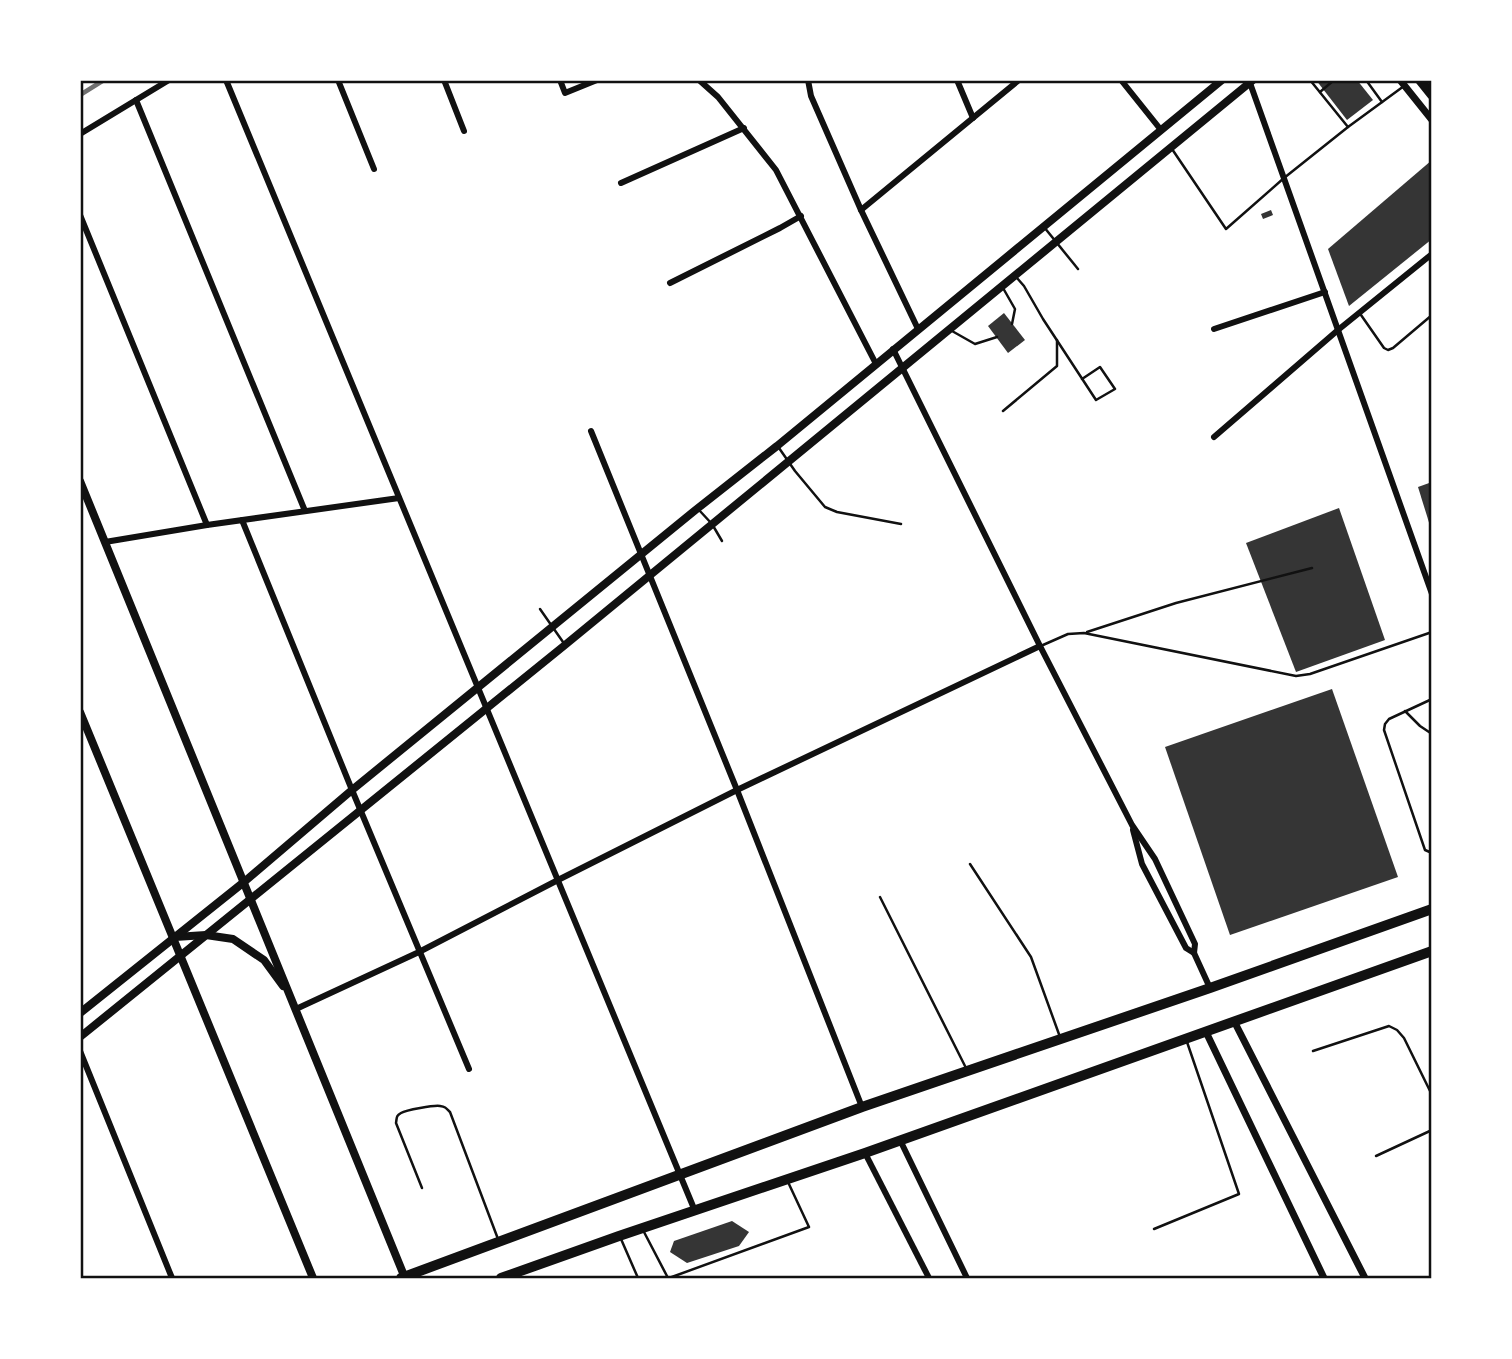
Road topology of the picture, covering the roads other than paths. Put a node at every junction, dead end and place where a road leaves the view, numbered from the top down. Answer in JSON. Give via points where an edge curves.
{"nodes":[{"id":1,"x":169,"y":80,"type":"edge"},
{"id":2,"x":226,"y":80,"type":"edge"},
{"id":3,"x":338,"y":80,"type":"edge"},
{"id":4,"x":444,"y":80,"type":"edge"},
{"id":5,"x":560,"y":80,"type":"edge"},
{"id":6,"x":597,"y":80,"type":"edge"},
{"id":7,"x":699,"y":80,"type":"edge"},
{"id":8,"x":808,"y":80,"type":"edge"},
{"id":9,"x":957,"y":80,"type":"edge"},
{"id":10,"x":1019,"y":80,"type":"edge"},
{"id":11,"x":1121,"y":80,"type":"edge"},
{"id":12,"x":1222,"y":80,"type":"edge"},
{"id":13,"x":1310,"y":80,"type":"edge"},
{"id":14,"x":1334,"y":80,"type":"edge"},
{"id":15,"x":1366,"y":80,"type":"edge"},
{"id":16,"x":1420,"y":80,"type":"edge"},
{"id":17,"x":1252,"y":82,"type":"edge"},
{"id":18,"x":1402,"y":83,"type":"edge"},
{"id":19,"x":1320,"y":92,"type":"junction"},
{"id":20,"x":1432,"y":95,"type":"edge"},
{"id":21,"x":136,"y":100,"type":"junction"},
{"id":22,"x":1382,"y":102,"type":"junction"},
{"id":23,"x":973,"y":118,"type":"junction"},
{"id":24,"x":1432,"y":120,"type":"edge"},
{"id":25,"x":1348,"y":127,"type":"junction"},
{"id":26,"x":744,"y":128,"type":"junction"},
{"id":27,"x":1161,"y":130,"type":"junction"},
{"id":28,"x":464,"y":131,"type":"dead end"},
{"id":29,"x":80,"y":134,"type":"edge"},
{"id":30,"x":1172,"y":148,"type":"junction"},
{"id":31,"x":374,"y":170,"type":"dead end"},
{"id":32,"x":1284,"y":178,"type":"junction"},
{"id":33,"x":621,"y":183,"type":"dead end"},
{"id":34,"x":862,"y":210,"type":"junction"},
{"id":35,"x":80,"y":215,"type":"edge"},
{"id":36,"x":801,"y":216,"type":"junction"},
{"id":37,"x":1044,"y":227,"type":"junction"},
{"id":38,"x":1056,"y":242,"type":"junction"},
{"id":39,"x":1432,"y":254,"type":"edge"},
{"id":40,"x":1078,"y":269,"type":"dead end"},
{"id":41,"x":1015,"y":276,"type":"junction"},
{"id":42,"x":670,"y":283,"type":"dead end"},
{"id":43,"x":1002,"y":286,"type":"junction"},
{"id":44,"x":1325,"y":292,"type":"junction"},
{"id":45,"x":1359,"y":312,"type":"junction"},
{"id":46,"x":1432,"y":315,"type":"edge"},
{"id":47,"x":1012,"y":324,"type":"dead end"},
{"id":48,"x":918,"y":329,"type":"junction"},
{"id":49,"x":1214,"y":329,"type":"dead end"},
{"id":50,"x":949,"y":330,"type":"junction"},
{"id":51,"x":1338,"y":330,"type":"junction"},
{"id":52,"x":997,"y":337,"type":"dead end"},
{"id":53,"x":1057,"y":340,"type":"junction"},
{"id":54,"x":893,"y":349,"type":"junction"},
{"id":55,"x":876,"y":364,"type":"junction"},
{"id":56,"x":903,"y":368,"type":"junction"},
{"id":57,"x":1082,"y":379,"type":"junction"},
{"id":58,"x":1003,"y":411,"type":"dead end"},
{"id":59,"x":591,"y":431,"type":"dead end"},
{"id":60,"x":1214,"y":437,"type":"dead end"},
{"id":61,"x":777,"y":446,"type":"junction"},
{"id":62,"x":789,"y":461,"type":"junction"},
{"id":63,"x":80,"y":481,"type":"edge"},
{"id":64,"x":399,"y":499,"type":"junction"},
{"id":65,"x":698,"y":508,"type":"junction"},
{"id":66,"x":305,"y":511,"type":"junction"},
{"id":67,"x":242,"y":520,"type":"junction"},
{"id":68,"x":712,"y":524,"type":"junction"},
{"id":69,"x":901,"y":524,"type":"dead end"},
{"id":70,"x":207,"y":525,"type":"junction"},
{"id":71,"x":722,"y":541,"type":"dead end"},
{"id":72,"x":105,"y":542,"type":"junction"},
{"id":73,"x":640,"y":555,"type":"junction"},
{"id":74,"x":1312,"y":568,"type":"dead end"},
{"id":75,"x":649,"y":576,"type":"junction"},
{"id":76,"x":1432,"y":594,"type":"edge"},
{"id":77,"x":540,"y":609,"type":"dead end"},
{"id":78,"x":553,"y":627,"type":"junction"},
{"id":79,"x":1432,"y":632,"type":"edge"},
{"id":80,"x":1084,"y":633,"type":"junction"},
{"id":81,"x":565,"y":645,"type":"junction"},
{"id":82,"x":1040,"y":646,"type":"junction"},
{"id":83,"x":478,"y":688,"type":"junction"},
{"id":84,"x":1432,"y":699,"type":"edge"},
{"id":85,"x":487,"y":707,"type":"junction"},
{"id":86,"x":1405,"y":711,"type":"junction"},
{"id":87,"x":80,"y":712,"type":"edge"},
{"id":88,"x":1432,"y":734,"type":"edge"},
{"id":89,"x":352,"y":790,"type":"junction"},
{"id":90,"x":737,"y":790,"type":"junction"},
{"id":91,"x":361,"y":809,"type":"junction"},
{"id":92,"x":1132,"y":825,"type":"junction"},
{"id":93,"x":1432,"y":853,"type":"edge"},
{"id":94,"x":970,"y":863,"type":"dead end"},
{"id":95,"x":558,"y":880,"type":"junction"},
{"id":96,"x":244,"y":882,"type":"junction"},
{"id":97,"x":880,"y":897,"type":"dead end"},
{"id":98,"x":251,"y":899,"type":"junction"},
{"id":99,"x":1432,"y":909,"type":"edge"},
{"id":100,"x":206,"y":935,"type":"junction"},
{"id":101,"x":173,"y":937,"type":"junction"},
{"id":102,"x":1432,"y":951,"type":"edge"},
{"id":103,"x":419,"y":952,"type":"junction"},
{"id":104,"x":1194,"y":953,"type":"junction"},
{"id":105,"x":180,"y":957,"type":"junction"},
{"id":106,"x":1210,"y":988,"type":"junction"},
{"id":107,"x":290,"y":997,"type":"junction"},
{"id":108,"x":296,"y":1009,"type":"junction"},
{"id":109,"x":80,"y":1013,"type":"edge"},
{"id":110,"x":1234,"y":1021,"type":"junction"},
{"id":111,"x":1206,"y":1032,"type":"junction"},
{"id":112,"x":80,"y":1037,"type":"edge"},
{"id":113,"x":1061,"y":1039,"type":"junction"},
{"id":114,"x":1186,"y":1039,"type":"junction"},
{"id":115,"x":80,"y":1051,"type":"edge"},
{"id":116,"x":1314,"y":1051,"type":"dead end"},
{"id":117,"x":469,"y":1069,"type":"dead end"},
{"id":118,"x":968,"y":1071,"type":"junction"},
{"id":119,"x":1432,"y":1095,"type":"edge"},
{"id":120,"x":862,"y":1107,"type":"junction"},
{"id":121,"x":1432,"y":1130,"type":"edge"},
{"id":122,"x":900,"y":1140,"type":"junction"},
{"id":123,"x":865,"y":1153,"type":"junction"},
{"id":124,"x":1376,"y":1156,"type":"dead end"},
{"id":125,"x":680,"y":1175,"type":"junction"},
{"id":126,"x":786,"y":1179,"type":"junction"},
{"id":127,"x":422,"y":1188,"type":"dead end"},
{"id":128,"x":695,"y":1211,"type":"junction"},
{"id":129,"x":642,"y":1229,"type":"junction"},
{"id":130,"x":1154,"y":1229,"type":"dead end"},
{"id":131,"x":619,"y":1236,"type":"junction"},
{"id":132,"x":499,"y":1242,"type":"junction"},
{"id":133,"x":403,"y":1278,"type":"edge"},
{"id":134,"x":172,"y":1279,"type":"edge"},
{"id":135,"x":313,"y":1279,"type":"edge"},
{"id":136,"x":501,"y":1279,"type":"edge"},
{"id":137,"x":638,"y":1279,"type":"edge"},
{"id":138,"x":668,"y":1279,"type":"edge"},
{"id":139,"x":929,"y":1279,"type":"edge"},
{"id":140,"x":967,"y":1279,"type":"edge"},
{"id":141,"x":1324,"y":1279,"type":"edge"},
{"id":142,"x":1365,"y":1279,"type":"edge"}],
"edges":[{"from":1,"to":21,"type":"street"},
{"from":2,"to":64,"type":"street"},
{"from":3,"to":31,"type":"street"},
{"from":4,"to":28,"type":"street"},
{"from":5,"to":6,"type":"street","via":[[565,93]]},
{"from":7,"to":26,"type":"street"},
{"from":8,"to":34,"type":"street"},
{"from":9,"to":23,"type":"street"},
{"from":10,"to":23,"type":"street"},
{"from":11,"to":27,"type":"street"},
{"from":12,"to":27,"type":"main road"},
{"from":13,"to":19,"type":"lane"},
{"from":14,"to":19,"type":"lane"},
{"from":15,"to":22,"type":"lane"},
{"from":16,"to":20,"type":"main road"},
{"from":17,"to":30,"type":"main road"},
{"from":17,"to":32,"type":"street"},
{"from":18,"to":22,"type":"lane"},
{"from":18,"to":24,"type":"street"},
{"from":19,"to":25,"type":"lane"},
{"from":21,"to":29,"type":"street"},
{"from":21,"to":66,"type":"street"},
{"from":22,"to":25,"type":"lane"},
{"from":23,"to":34,"type":"street"},
{"from":25,"to":32,"type":"lane"},
{"from":26,"to":33,"type":"street"},
{"from":26,"to":36,"type":"street","via":[[776,170]]},
{"from":27,"to":37,"type":"main road"},
{"from":30,"to":32,"type":"lane","via":[[1226,229]]},
{"from":30,"to":38,"type":"main road"},
{"from":32,"to":44,"type":"street"},
{"from":34,"to":48,"type":"street"},
{"from":35,"to":70,"type":"street"},
{"from":36,"to":42,"type":"street"},
{"from":36,"to":55,"type":"street"},
{"from":37,"to":38,"type":"lane"},
{"from":37,"to":48,"type":"main road"},
{"from":38,"to":40,"type":"lane"},
{"from":38,"to":41,"type":"main road"},
{"from":39,"to":45,"type":"street"},
{"from":41,"to":43,"type":"main road"},
{"from":41,"to":53,"type":"lane"},
{"from":43,"to":47,"type":"lane","via":[[1015,309]]},
{"from":43,"to":50,"type":"main road"},
{"from":44,"to":49,"type":"street"},
{"from":44,"to":51,"type":"street"},
{"from":45,"to":46,"type":"lane","via":[[1388,350]]},
{"from":45,"to":51,"type":"street"},
{"from":48,"to":54,"type":"main road"},
{"from":50,"to":52,"type":"lane","via":[[975,344]]},
{"from":50,"to":56,"type":"main road"},
{"from":51,"to":60,"type":"street"},
{"from":51,"to":76,"type":"street"},
{"from":53,"to":57,"type":"lane"},
{"from":53,"to":58,"type":"lane","via":[[1056,366]]},
{"from":54,"to":55,"type":"main road"},
{"from":54,"to":56,"type":"street"},
{"from":55,"to":61,"type":"main road"},
{"from":56,"to":62,"type":"main road"},
{"from":56,"to":82,"type":"street"},
{"from":57,"to":57,"type":"lane","via":[[1096,400],[1115,389],[1100,367]]},
{"from":59,"to":73,"type":"street"},
{"from":61,"to":62,"type":"lane"},
{"from":61,"to":65,"type":"main road"},
{"from":62,"to":68,"type":"main road"},
{"from":62,"to":69,"type":"lane","via":[[825,507]]},
{"from":63,"to":72,"type":"main road"},
{"from":64,"to":66,"type":"street"},
{"from":64,"to":83,"type":"street"},
{"from":65,"to":68,"type":"lane"},
{"from":65,"to":73,"type":"main road"},
{"from":66,"to":67,"type":"street"},
{"from":67,"to":70,"type":"street"},
{"from":67,"to":89,"type":"street"},
{"from":68,"to":71,"type":"lane"},
{"from":68,"to":75,"type":"main road"},
{"from":70,"to":72,"type":"street"},
{"from":72,"to":96,"type":"main road"},
{"from":73,"to":75,"type":"street"},
{"from":73,"to":78,"type":"main road"},
{"from":74,"to":80,"type":"lane","via":[[1176,603]]},
{"from":75,"to":81,"type":"main road"},
{"from":75,"to":90,"type":"street"},
{"from":77,"to":78,"type":"lane"},
{"from":78,"to":81,"type":"lane"},
{"from":78,"to":83,"type":"main road"},
{"from":79,"to":80,"type":"lane","via":[[1296,676]]},
{"from":80,"to":82,"type":"lane","via":[[1068,634]]},
{"from":81,"to":85,"type":"main road"},
{"from":82,"to":90,"type":"street"},
{"from":82,"to":92,"type":"street"},
{"from":83,"to":85,"type":"street"},
{"from":83,"to":89,"type":"main road"},
{"from":84,"to":86,"type":"lane"},
{"from":85,"to":91,"type":"main road"},
{"from":85,"to":95,"type":"street"},
{"from":86,"to":88,"type":"lane"},
{"from":86,"to":93,"type":"lane","via":[[1389,719],[1384,730],[1426,850]]},
{"from":87,"to":101,"type":"main road"},
{"from":89,"to":91,"type":"street"},
{"from":89,"to":96,"type":"main road"},
{"from":90,"to":95,"type":"street"},
{"from":90,"to":120,"type":"street"},
{"from":91,"to":98,"type":"main road"},
{"from":91,"to":103,"type":"street"},
{"from":92,"to":104,"type":"street","via":[[1155,859],[1195,944]]},
{"from":92,"to":104,"type":"street","via":[[1142,864],[1186,948]]},
{"from":94,"to":113,"type":"lane","via":[[1031,957]]},
{"from":95,"to":103,"type":"street"},
{"from":95,"to":125,"type":"street"},
{"from":96,"to":98,"type":"main road"},
{"from":96,"to":101,"type":"main road"},
{"from":97,"to":118,"type":"lane"},
{"from":98,"to":100,"type":"main road"},
{"from":98,"to":107,"type":"main road"},
{"from":99,"to":106,"type":"main road"},
{"from":100,"to":101,"type":"main road"},
{"from":100,"to":105,"type":"main road"},
{"from":100,"to":107,"type":"main road","via":[[233,939],[264,960]]},
{"from":101,"to":105,"type":"main road"},
{"from":101,"to":109,"type":"main road"},
{"from":102,"to":110,"type":"main road"},
{"from":103,"to":108,"type":"street"},
{"from":103,"to":117,"type":"street"},
{"from":104,"to":106,"type":"street"},
{"from":105,"to":112,"type":"main road"},
{"from":105,"to":135,"type":"main road"},
{"from":106,"to":113,"type":"main road"},
{"from":107,"to":108,"type":"main road"},
{"from":108,"to":133,"type":"main road"},
{"from":110,"to":111,"type":"main road"},
{"from":110,"to":142,"type":"street"},
{"from":111,"to":114,"type":"main road"},
{"from":111,"to":141,"type":"street"},
{"from":113,"to":118,"type":"main road"},
{"from":114,"to":122,"type":"main road"},
{"from":114,"to":130,"type":"lane","via":[[1239,1194]]},
{"from":115,"to":134,"type":"street"},
{"from":116,"to":119,"type":"lane","via":[[1389,1026],[1404,1038]]},
{"from":118,"to":120,"type":"main road"},
{"from":120,"to":125,"type":"main road"},
{"from":121,"to":124,"type":"lane"},
{"from":122,"to":123,"type":"main road"},
{"from":122,"to":140,"type":"street"},
{"from":123,"to":126,"type":"main road"},
{"from":123,"to":139,"type":"street"},
{"from":125,"to":128,"type":"street"},
{"from":125,"to":132,"type":"main road"},
{"from":126,"to":128,"type":"main road"},
{"from":126,"to":138,"type":"lane","via":[[809,1227]]},
{"from":127,"to":132,"type":"lane","via":[[396,1118],[407,1111],[445,1107]]},
{"from":128,"to":129,"type":"main road"},
{"from":129,"to":131,"type":"main road"},
{"from":129,"to":138,"type":"lane"},
{"from":131,"to":136,"type":"main road"},
{"from":131,"to":137,"type":"lane"},
{"from":132,"to":133,"type":"main road"}]}
